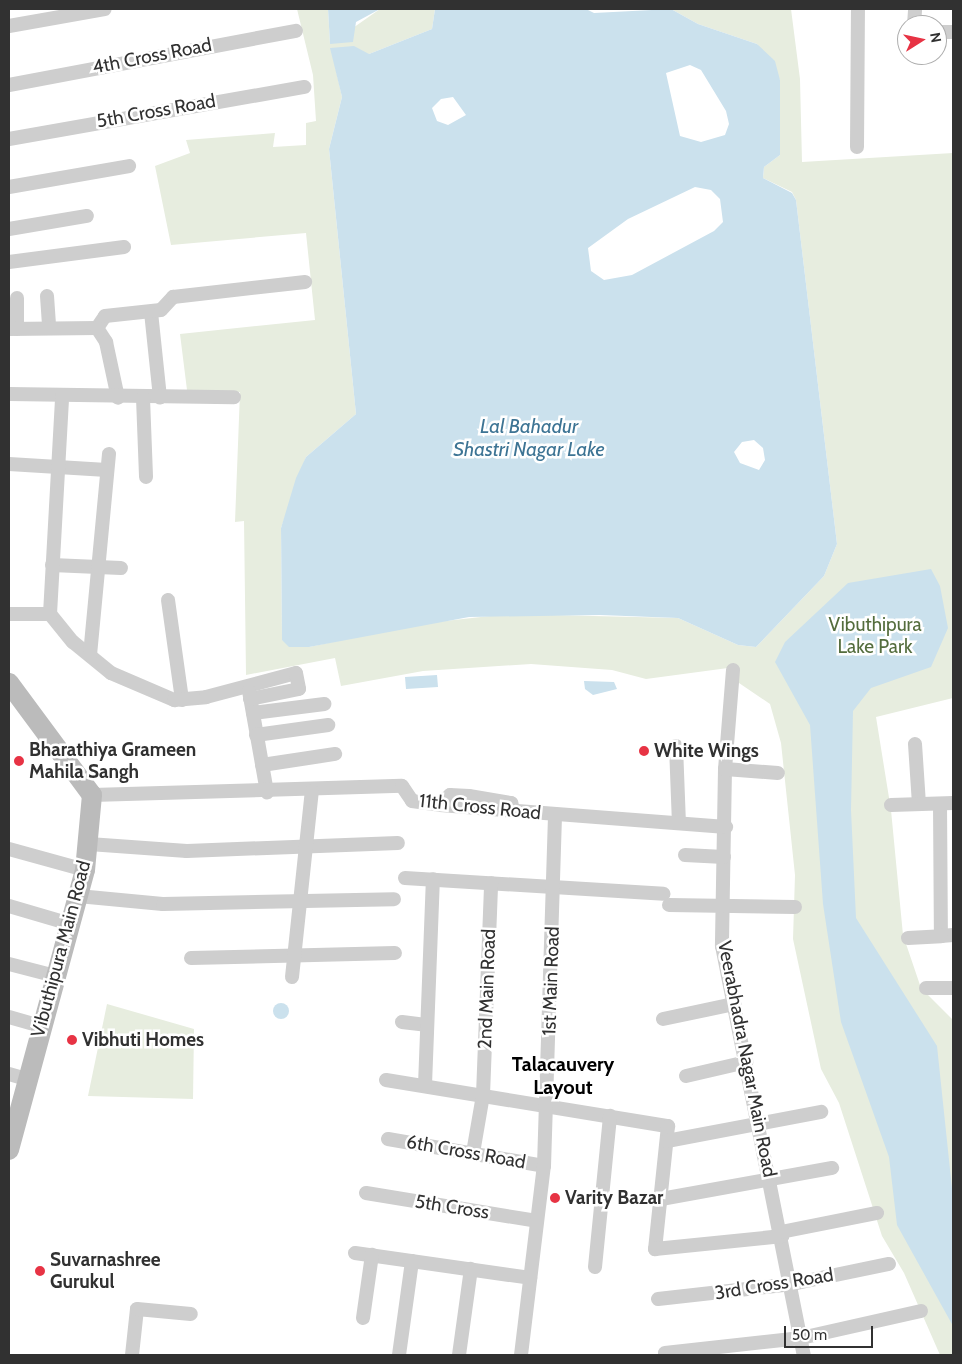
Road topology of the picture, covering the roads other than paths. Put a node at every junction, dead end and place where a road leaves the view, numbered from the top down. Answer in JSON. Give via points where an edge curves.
{"nodes":[{"id":1,"x":105,"y":9,"type":"edge"},
{"id":2,"x":858,"y":9,"type":"edge"},
{"id":3,"x":9,"y":26,"type":"edge"},
{"id":4,"x":296,"y":31,"type":"dead end"},
{"id":5,"x":9,"y":85,"type":"edge"},
{"id":6,"x":304,"y":87,"type":"dead end"},
{"id":7,"x":9,"y":139,"type":"edge"},
{"id":8,"x":857,"y":147,"type":"dead end"},
{"id":9,"x":129,"y":166,"type":"dead end"},
{"id":10,"x":9,"y":187,"type":"edge"},
{"id":11,"x":87,"y":216,"type":"dead end"},
{"id":12,"x":9,"y":229,"type":"edge"},
{"id":13,"x":124,"y":247,"type":"dead end"},
{"id":14,"x":9,"y":262,"type":"edge"},
{"id":15,"x":305,"y":282,"type":"dead end"},
{"id":16,"x":47,"y":296,"type":"dead end"},
{"id":17,"x":17,"y":298,"type":"dead end"},
{"id":18,"x":151,"y":312,"type":"junction"},
{"id":19,"x":49,"y":328,"type":"junction"},
{"id":20,"x":97,"y":328,"type":"junction"},
{"id":21,"x":13,"y":329,"type":"edge"},
{"id":22,"x":9,"y":394,"type":"edge"},
{"id":23,"x":62,"y":396,"type":"junction"},
{"id":24,"x":234,"y":397,"type":"dead end"},
{"id":25,"x":118,"y":398,"type":"junction"},
{"id":26,"x":143,"y":398,"type":"junction"},
{"id":27,"x":160,"y":398,"type":"junction"},
{"id":28,"x":109,"y":454,"type":"dead end"},
{"id":29,"x":9,"y":464,"type":"edge"},
{"id":30,"x":58,"y":467,"type":"junction"},
{"id":31,"x":108,"y":470,"type":"junction"},
{"id":32,"x":146,"y":477,"type":"dead end"},
{"id":33,"x":52,"y":565,"type":"junction"},
{"id":34,"x":99,"y":568,"type":"junction"},
{"id":35,"x":121,"y":568,"type":"dead end"},
{"id":36,"x":168,"y":600,"type":"dead end"},
{"id":37,"x":9,"y":614,"type":"edge"},
{"id":38,"x":50,"y":614,"type":"junction"},
{"id":39,"x":90,"y":655,"type":"junction"},
{"id":40,"x":733,"y":670,"type":"dead end"},
{"id":41,"x":9,"y":683,"type":"edge"},
{"id":42,"x":248,"y":685,"type":"junction"},
{"id":43,"x":182,"y":700,"type":"junction"},
{"id":44,"x":324,"y":704,"type":"dead end"},
{"id":45,"x":252,"y":706,"type":"junction"},
{"id":46,"x":328,"y":725,"type":"dead end"},
{"id":47,"x":256,"y":735,"type":"junction"},
{"id":48,"x":915,"y":744,"type":"dead end"},
{"id":49,"x":676,"y":746,"type":"dead end"},
{"id":50,"x":336,"y":754,"type":"dead end"},
{"id":51,"x":262,"y":765,"type":"junction"},
{"id":52,"x":725,"y":769,"type":"junction"},
{"id":53,"x":778,"y":773,"type":"dead end"},
{"id":54,"x":312,"y":791,"type":"junction"},
{"id":55,"x":267,"y":792,"type":"junction"},
{"id":56,"x":92,"y":795,"type":"junction"},
{"id":57,"x":919,"y":804,"type":"junction"},
{"id":58,"x":947,"y":804,"type":"edge"},
{"id":59,"x":891,"y":805,"type":"dead end"},
{"id":60,"x":555,"y":815,"type":"junction"},
{"id":61,"x":679,"y":823,"type":"junction"},
{"id":62,"x":726,"y":827,"type":"junction"},
{"id":63,"x":398,"y":843,"type":"dead end"},
{"id":64,"x":89,"y":844,"type":"junction"},
{"id":65,"x":306,"y":847,"type":"junction"},
{"id":66,"x":9,"y":849,"type":"edge"},
{"id":67,"x":685,"y":855,"type":"dead end"},
{"id":68,"x":724,"y":857,"type":"junction"},
{"id":69,"x":85,"y":870,"type":"junction"},
{"id":70,"x":405,"y":878,"type":"dead end"},
{"id":71,"x":433,"y":879,"type":"junction"},
{"id":72,"x":491,"y":883,"type":"junction"},
{"id":73,"x":554,"y":887,"type":"junction"},
{"id":74,"x":78,"y":896,"type":"junction"},
{"id":75,"x":394,"y":899,"type":"dead end"},
{"id":76,"x":300,"y":901,"type":"junction"},
{"id":77,"x":9,"y":906,"type":"edge"},
{"id":78,"x":795,"y":907,"type":"dead end"},
{"id":79,"x":722,"y":909,"type":"junction"},
{"id":80,"x":70,"y":924,"type":"junction"},
{"id":81,"x":947,"y":935,"type":"edge"},
{"id":82,"x":908,"y":938,"type":"dead end"},
{"id":83,"x":395,"y":953,"type":"dead end"},
{"id":84,"x":295,"y":955,"type":"junction"},
{"id":85,"x":191,"y":958,"type":"dead end"},
{"id":86,"x":9,"y":964,"type":"edge"},
{"id":87,"x":55,"y":976,"type":"junction"},
{"id":88,"x":292,"y":977,"type":"dead end"},
{"id":89,"x":926,"y":988,"type":"dead end"},
{"id":90,"x":953,"y":988,"type":"edge"},
{"id":91,"x":734,"y":1004,"type":"junction"},
{"id":92,"x":9,"y":1017,"type":"edge"},
{"id":93,"x":663,"y":1019,"type":"dead end"},
{"id":94,"x":402,"y":1022,"type":"dead end"},
{"id":95,"x":426,"y":1025,"type":"junction"},
{"id":96,"x":40,"y":1026,"type":"junction"},
{"id":97,"x":746,"y":1062,"type":"junction"},
{"id":98,"x":686,"y":1076,"type":"dead end"},
{"id":99,"x":18,"y":1077,"type":"edge"},
{"id":100,"x":386,"y":1080,"type":"dead end"},
{"id":101,"x":425,"y":1085,"type":"junction"},
{"id":102,"x":483,"y":1095,"type":"junction"},
{"id":103,"x":547,"y":1106,"type":"junction"},
{"id":104,"x":821,"y":1112,"type":"dead end"},
{"id":105,"x":610,"y":1116,"type":"junction"},
{"id":106,"x":760,"y":1125,"type":"junction"},
{"id":107,"x":12,"y":1128,"type":"edge"},
{"id":108,"x":388,"y":1139,"type":"dead end"},
{"id":109,"x":667,"y":1141,"type":"junction"},
{"id":110,"x":9,"y":1150,"type":"edge"},
{"id":111,"x":473,"y":1153,"type":"junction"},
{"id":112,"x":544,"y":1166,"type":"junction"},
{"id":113,"x":832,"y":1168,"type":"dead end"},
{"id":114,"x":770,"y":1179,"type":"junction"},
{"id":115,"x":366,"y":1193,"type":"dead end"},
{"id":116,"x":661,"y":1199,"type":"junction"},
{"id":117,"x":877,"y":1213,"type":"dead end"},
{"id":118,"x":537,"y":1220,"type":"junction"},
{"id":119,"x":781,"y":1234,"type":"junction"},
{"id":120,"x":355,"y":1253,"type":"dead end"},
{"id":121,"x":372,"y":1255,"type":"junction"},
{"id":122,"x":412,"y":1261,"type":"junction"},
{"id":123,"x":888,"y":1264,"type":"dead end"},
{"id":124,"x":594,"y":1267,"type":"dead end"},
{"id":125,"x":471,"y":1269,"type":"junction"},
{"id":126,"x":530,"y":1278,"type":"junction"},
{"id":127,"x":792,"y":1284,"type":"junction"},
{"id":128,"x":658,"y":1300,"type":"dead end"},
{"id":129,"x":921,"y":1310,"type":"dead end"},
{"id":130,"x":191,"y":1314,"type":"dead end"},
{"id":131,"x":363,"y":1318,"type":"dead end"},
{"id":132,"x":801,"y":1338,"type":"junction"},
{"id":133,"x":665,"y":1353,"type":"dead end"},
{"id":134,"x":132,"y":1355,"type":"edge"},
{"id":135,"x":399,"y":1355,"type":"edge"},
{"id":136,"x":459,"y":1355,"type":"edge"},
{"id":137,"x":521,"y":1355,"type":"edge"},
{"id":138,"x":804,"y":1355,"type":"edge"}],
"edges":[{"from":1,"to":3,"type":"street"},
{"from":2,"to":8,"type":"street"},
{"from":4,"to":5,"type":"street","name":"4th Cross Road"},
{"from":6,"to":7,"type":"street","name":"5th Cross Road"},
{"from":9,"to":10,"type":"street"},
{"from":11,"to":12,"type":"street"},
{"from":13,"to":14,"type":"street"},
{"from":15,"to":18,"type":"street","via":[[173,296],[162,309]]},
{"from":16,"to":19,"type":"street"},
{"from":17,"to":21,"type":"street"},
{"from":18,"to":20,"type":"street","via":[[105,316]]},
{"from":18,"to":27,"type":"street"},
{"from":19,"to":20,"type":"street"},
{"from":19,"to":21,"type":"street"},
{"from":20,"to":25,"type":"street","via":[[106,342]]},
{"from":22,"to":23,"type":"street"},
{"from":23,"to":25,"type":"street"},
{"from":23,"to":30,"type":"street"},
{"from":24,"to":27,"type":"street"},
{"from":25,"to":26,"type":"street"},
{"from":26,"to":27,"type":"street"},
{"from":26,"to":32,"type":"street"},
{"from":28,"to":31,"type":"street"},
{"from":29,"to":30,"type":"street"},
{"from":30,"to":31,"type":"street"},
{"from":30,"to":33,"type":"street"},
{"from":31,"to":34,"type":"street"},
{"from":33,"to":34,"type":"street"},
{"from":33,"to":38,"type":"street"},
{"from":34,"to":35,"type":"street"},
{"from":34,"to":39,"type":"street"},
{"from":36,"to":43,"type":"street"},
{"from":37,"to":38,"type":"street"},
{"from":38,"to":39,"type":"street","via":[[73,642]]},
{"from":39,"to":43,"type":"street","via":[[119,677]]},
{"from":40,"to":52,"type":"street","name":"Veerabhadra Nagar Main Road"},
{"from":41,"to":56,"type":"street"},
{"from":42,"to":43,"type":"street"},
{"from":42,"to":45,"type":"street"},
{"from":42,"to":45,"type":"street","via":[[296,673],[300,689]]},
{"from":44,"to":45,"type":"street"},
{"from":45,"to":47,"type":"street"},
{"from":46,"to":47,"type":"street"},
{"from":47,"to":51,"type":"street"},
{"from":48,"to":57,"type":"street"},
{"from":49,"to":61,"type":"street"},
{"from":50,"to":51,"type":"street"},
{"from":51,"to":55,"type":"street"},
{"from":52,"to":53,"type":"street"},
{"from":52,"to":62,"type":"street","name":"Veerabhadra Nagar Main Road"},
{"from":54,"to":55,"type":"street","name":"11th Cross Road"},
{"from":54,"to":60,"type":"street","name":"11th Cross Road","via":[[402,786],[412,801]]},
{"from":54,"to":65,"type":"street"},
{"from":55,"to":56,"type":"street","name":"11th Cross Road"},
{"from":56,"to":64,"type":"street","name":"Vibuthipura Main Road"},
{"from":57,"to":58,"type":"street"},
{"from":57,"to":59,"type":"street"},
{"from":58,"to":81,"type":"street"},
{"from":60,"to":61,"type":"street","name":"11th Cross Road"},
{"from":60,"to":73,"type":"street","name":"1st Main Road"},
{"from":61,"to":62,"type":"street","name":"11th Cross Road"},
{"from":62,"to":68,"type":"street","name":"Veerabhadra Nagar Main Road"},
{"from":63,"to":65,"type":"street"},
{"from":64,"to":65,"type":"street","via":[[187,850]]},
{"from":64,"to":69,"type":"street","name":"Vibuthipura Main Road"},
{"from":65,"to":76,"type":"street"},
{"from":66,"to":69,"type":"street"},
{"from":67,"to":68,"type":"street"},
{"from":68,"to":79,"type":"street","name":"Veerabhadra Nagar Main Road"},
{"from":69,"to":74,"type":"street","name":"Vibuthipura Main Road"},
{"from":70,"to":71,"type":"street"},
{"from":71,"to":72,"type":"street"},
{"from":71,"to":95,"type":"street"},
{"from":72,"to":73,"type":"street"},
{"from":72,"to":102,"type":"street","name":"2nd Main Road"},
{"from":73,"to":79,"type":"street","via":[[666,899]]},
{"from":73,"to":103,"type":"street","name":"1st Main Road"},
{"from":74,"to":76,"type":"street","via":[[163,904]]},
{"from":74,"to":80,"type":"street","name":"Vibuthipura Main Road"},
{"from":75,"to":76,"type":"street"},
{"from":76,"to":84,"type":"street"},
{"from":77,"to":80,"type":"street"},
{"from":78,"to":79,"type":"street"},
{"from":79,"to":91,"type":"street","name":"Veerabhadra Nagar Main Road","via":[[722,946]]},
{"from":80,"to":87,"type":"street","name":"Vibuthipura Main Road"},
{"from":81,"to":82,"type":"street"},
{"from":83,"to":84,"type":"street"},
{"from":84,"to":85,"type":"street"},
{"from":84,"to":88,"type":"street"},
{"from":86,"to":87,"type":"street"},
{"from":87,"to":96,"type":"street","name":"Vibuthipura Main Road"},
{"from":89,"to":90,"type":"street"},
{"from":91,"to":93,"type":"street"},
{"from":91,"to":97,"type":"street","name":"Veerabhadra Nagar Main Road"},
{"from":92,"to":96,"type":"street"},
{"from":94,"to":95,"type":"street"},
{"from":95,"to":101,"type":"street"},
{"from":96,"to":99,"type":"street","name":"Vibuthipura Main Road"},
{"from":97,"to":98,"type":"street"},
{"from":97,"to":106,"type":"street","name":"Veerabhadra Nagar Main Road"},
{"from":99,"to":107,"type":"street","name":"Vibuthipura Main Road"},
{"from":100,"to":101,"type":"street"},
{"from":101,"to":102,"type":"street"},
{"from":102,"to":103,"type":"street"},
{"from":102,"to":111,"type":"street","name":"2nd Main Road"},
{"from":103,"to":105,"type":"street"},
{"from":103,"to":112,"type":"street","name":"1st Main Road"},
{"from":104,"to":106,"type":"street"},
{"from":105,"to":109,"type":"street","via":[[668,1126]]},
{"from":105,"to":124,"type":"street"},
{"from":106,"to":109,"type":"street"},
{"from":106,"to":114,"type":"street","name":"Veerabhadra Nagar Main Road"},
{"from":107,"to":110,"type":"street","name":"Vibuthipura Main Road"},
{"from":108,"to":111,"type":"street","name":"6th Cross Road"},
{"from":109,"to":116,"type":"street"},
{"from":111,"to":112,"type":"street","name":"6th Cross Road"},
{"from":112,"to":118,"type":"street","name":"1st Main Road"},
{"from":113,"to":114,"type":"street"},
{"from":114,"to":116,"type":"street"},
{"from":114,"to":119,"type":"street","name":"Veerabhadra Nagar Main Road"},
{"from":115,"to":118,"type":"street","name":"5th Cross"},
{"from":116,"to":119,"type":"street","via":[[655,1249]]},
{"from":117,"to":119,"type":"street"},
{"from":118,"to":126,"type":"street","name":"1st Main Road"},
{"from":119,"to":127,"type":"street","name":"Veerabhadra Nagar Main Road"},
{"from":120,"to":121,"type":"street"},
{"from":121,"to":122,"type":"street"},
{"from":121,"to":131,"type":"street"},
{"from":122,"to":125,"type":"street"},
{"from":122,"to":135,"type":"street"},
{"from":123,"to":127,"type":"street","name":"3rd Cross Road"},
{"from":125,"to":126,"type":"street"},
{"from":125,"to":136,"type":"street"},
{"from":126,"to":137,"type":"street","name":"1st Main Road"},
{"from":127,"to":128,"type":"street","name":"3rd Cross Road"},
{"from":127,"to":132,"type":"street","name":"Veerabhadra Nagar Main Road"},
{"from":129,"to":132,"type":"street"},
{"from":130,"to":134,"type":"street","via":[[138,1309]]},
{"from":132,"to":133,"type":"street"},
{"from":132,"to":138,"type":"street","name":"Veerabhadra Nagar Main Road"}]}
